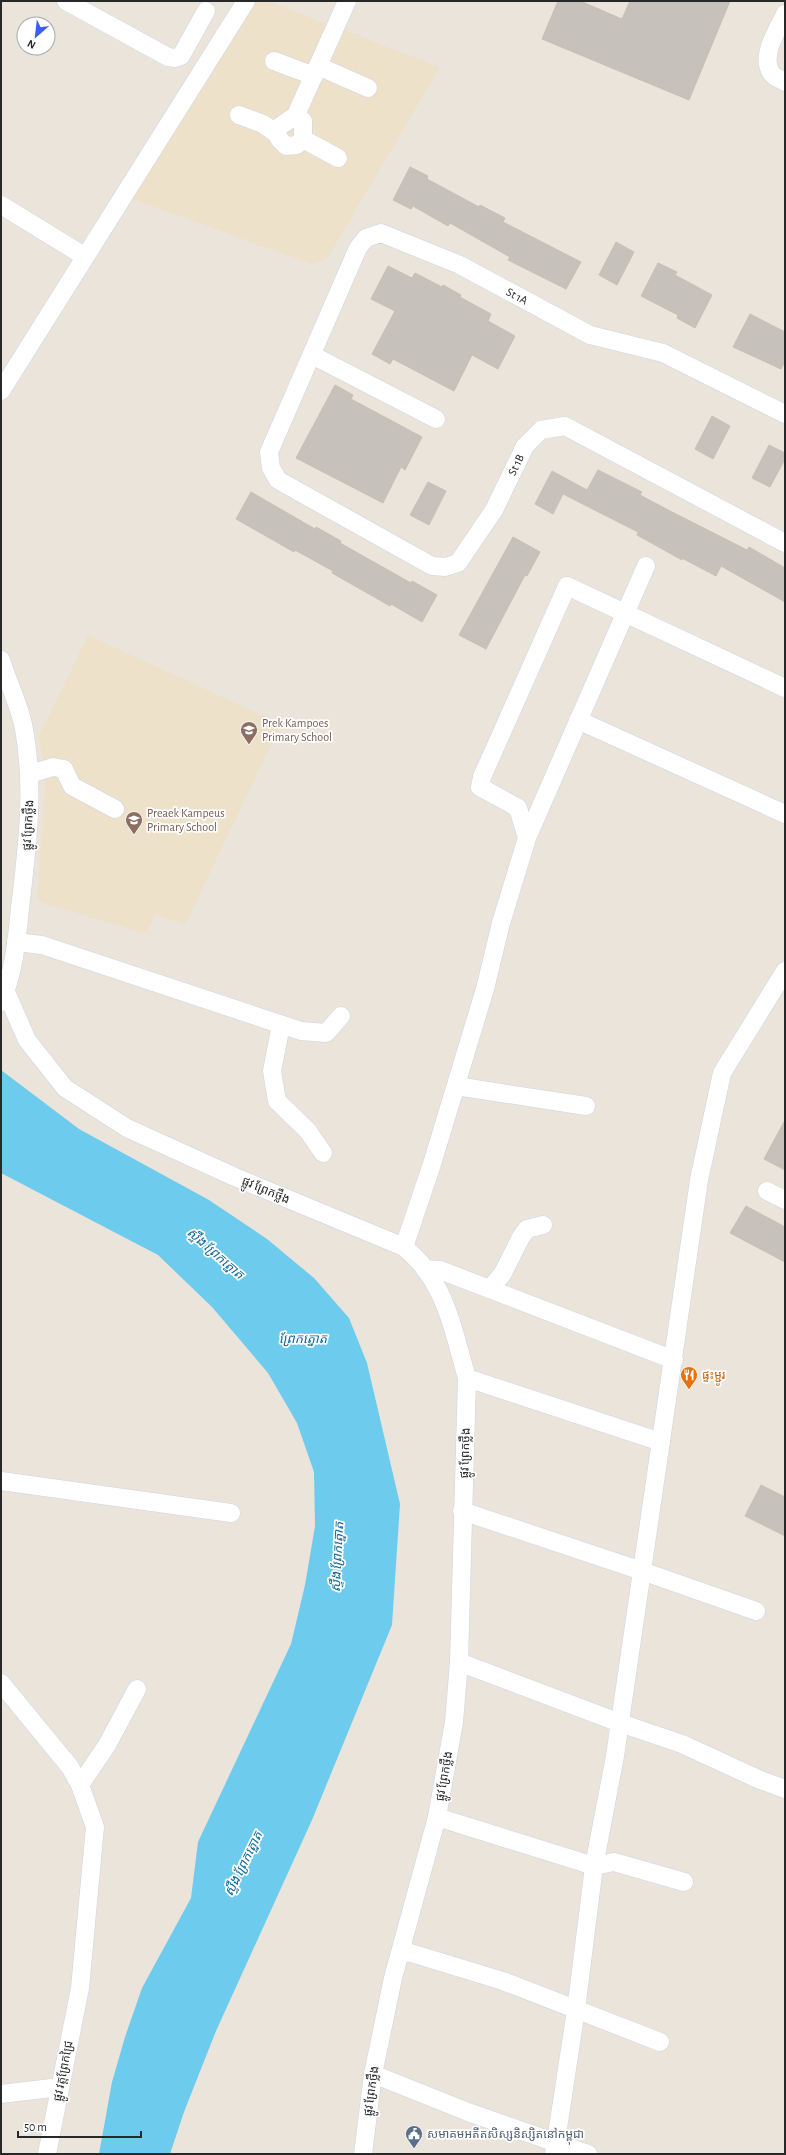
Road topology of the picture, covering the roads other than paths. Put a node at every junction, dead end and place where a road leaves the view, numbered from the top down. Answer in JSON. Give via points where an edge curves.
{"nodes":[{"id":1,"x":66,"y":1,"type":"edge"},
{"id":2,"x":246,"y":1,"type":"edge"},
{"id":3,"x":347,"y":1,"type":"edge"},
{"id":4,"x":206,"y":11,"type":"dead end"},
{"id":5,"x":785,"y":14,"type":"edge"},
{"id":6,"x":274,"y":61,"type":"dead end"},
{"id":7,"x":316,"y":71,"type":"junction"},
{"id":8,"x":785,"y":82,"type":"edge"},
{"id":9,"x":368,"y":88,"type":"dead end"},
{"id":10,"x":239,"y":115,"type":"dead end"},
{"id":11,"x":296,"y":115,"type":"junction"},
{"id":12,"x":276,"y":133,"type":"junction"},
{"id":13,"x":303,"y":139,"type":"junction"},
{"id":14,"x":338,"y":158,"type":"dead end"},
{"id":15,"x":1,"y":205,"type":"edge"},
{"id":16,"x":84,"y":256,"type":"junction"},
{"id":17,"x":312,"y":355,"type":"junction"},
{"id":18,"x":1,"y":390,"type":"edge"},
{"id":19,"x":785,"y":414,"type":"edge"},
{"id":20,"x":436,"y":419,"type":"dead end"},
{"id":21,"x":278,"y":480,"type":"joint"},
{"id":22,"x":785,"y":543,"type":"edge"},
{"id":23,"x":646,"y":566,"type":"dead end"},
{"id":24,"x":626,"y":614,"type":"junction"},
{"id":25,"x":1,"y":660,"type":"edge"},
{"id":26,"x":785,"y":688,"type":"edge"},
{"id":27,"x":578,"y":720,"type":"junction"},
{"id":28,"x":30,"y":774,"type":"junction"},
{"id":29,"x":115,"y":809,"type":"dead end"},
{"id":30,"x":785,"y":814,"type":"edge"},
{"id":31,"x":528,"y":838,"type":"junction"},
{"id":32,"x":16,"y":942,"type":"junction"},
{"id":33,"x":785,"y":971,"type":"edge"},
{"id":34,"x":3,"y":997,"type":"edge"},
{"id":35,"x":341,"y":1016,"type":"dead end"},
{"id":36,"x":281,"y":1025,"type":"junction"},
{"id":37,"x":456,"y":1086,"type":"junction"},
{"id":38,"x":586,"y":1106,"type":"dead end"},
{"id":39,"x":323,"y":1153,"type":"dead end"},
{"id":40,"x":767,"y":1191,"type":"dead end"},
{"id":41,"x":785,"y":1200,"type":"edge"},
{"id":42,"x":543,"y":1225,"type":"dead end"},
{"id":43,"x":404,"y":1247,"type":"junction"},
{"id":44,"x":425,"y":1269,"type":"junction"},
{"id":45,"x":490,"y":1289,"type":"junction"},
{"id":46,"x":674,"y":1360,"type":"junction"},
{"id":47,"x":467,"y":1378,"type":"junction"},
{"id":48,"x":661,"y":1442,"type":"junction"},
{"id":49,"x":1,"y":1481,"type":"edge"},
{"id":50,"x":462,"y":1511,"type":"junction"},
{"id":51,"x":231,"y":1513,"type":"dead end"},
{"id":52,"x":642,"y":1571,"type":"junction"},
{"id":53,"x":756,"y":1611,"type":"dead end"},
{"id":54,"x":460,"y":1662,"type":"junction"},
{"id":55,"x":1,"y":1683,"type":"edge"},
{"id":56,"x":137,"y":1689,"type":"dead end"},
{"id":57,"x":620,"y":1723,"type":"junction"},
{"id":58,"x":80,"y":1785,"type":"junction"},
{"id":59,"x":785,"y":1789,"type":"edge"},
{"id":60,"x":437,"y":1817,"type":"junction"},
{"id":61,"x":594,"y":1866,"type":"junction"},
{"id":62,"x":684,"y":1882,"type":"dead end"},
{"id":63,"x":402,"y":1950,"type":"junction"},
{"id":64,"x":576,"y":2010,"type":"junction"},
{"id":65,"x":660,"y":2042,"type":"dead end"},
{"id":66,"x":373,"y":2074,"type":"junction"},
{"id":67,"x":60,"y":2087,"type":"junction"},
{"id":68,"x":1,"y":2094,"type":"edge"},
{"id":69,"x":554,"y":2149,"type":"edge"},
{"id":70,"x":47,"y":2154,"type":"edge"},
{"id":71,"x":363,"y":2154,"type":"edge"},
{"id":72,"x":588,"y":2154,"type":"edge"}],
"edges":[{"from":1,"to":4,"type":"street","via":[[168,57],[175,58],[181,56]]},
{"from":2,"to":16,"type":"street"},
{"from":3,"to":7,"type":"street"},
{"from":5,"to":8,"type":"street","via":[[769,50],[768,63],[774,76]]},
{"from":6,"to":7,"type":"street"},
{"from":7,"to":9,"type":"street"},
{"from":7,"to":11,"type":"street"},
{"from":10,"to":12,"type":"street","via":[[263,124]]},
{"from":11,"to":12,"type":"street","via":[[279,127]]},
{"from":11,"to":13,"type":"street","via":[[303,122]]},
{"from":12,"to":13,"type":"street","via":[[286,146],[297,145]]},
{"from":13,"to":14,"type":"street"},
{"from":15,"to":16,"type":"street"},
{"from":16,"to":18,"type":"street"},
{"from":17,"to":19,"type":"street","name":"St 1A","via":[[358,248],[366,238],[381,233],[460,266],[590,335],[663,353]]},
{"from":17,"to":20,"type":"street"},
{"from":17,"to":21,"type":"street","name":"St 1A","via":[[269,452],[271,468]]},
{"from":21,"to":22,"type":"street","name":"St 1B","via":[[432,566],[445,567],[458,564],[494,510],[525,446],[541,430],[565,426]]},
{"from":23,"to":24,"type":"street"},
{"from":24,"to":26,"type":"street"},
{"from":24,"to":27,"type":"street"},
{"from":24,"to":31,"type":"street","via":[[567,586],[482,777],[480,786],[518,808]]},
{"from":25,"to":28,"type":"street","name":"ផ្លូវ ព្រែកថ្លឹង","via":[[24,728]]},
{"from":27,"to":30,"type":"street"},
{"from":27,"to":31,"type":"street"},
{"from":28,"to":29,"type":"street","via":[[53,767],[64,769],[72,786]]},
{"from":28,"to":32,"type":"street","name":"ផ្លូវ ព្រែកថ្លឹង","via":[[29,834]]},
{"from":31,"to":37,"type":"street","via":[[501,923]]},
{"from":32,"to":34,"type":"street","name":"ផ្លូវ ព្រែកថ្លឹង"},
{"from":32,"to":36,"type":"street","via":[[42,945]]},
{"from":33,"to":46,"type":"street","via":[[722,1073],[699,1180]]},
{"from":34,"to":43,"type":"street","name":"ផ្លូវ ព្រែកថ្លឹង","via":[[27,1040],[65,1088],[127,1128],[235,1177]]},
{"from":35,"to":36,"type":"street","via":[[326,1033],[301,1031]]},
{"from":36,"to":39,"type":"street","via":[[272,1071],[277,1101],[308,1131]]},
{"from":37,"to":38,"type":"street"},
{"from":37,"to":43,"type":"street"},
{"from":40,"to":41,"type":"street"},
{"from":42,"to":45,"type":"street","via":[[527,1229],[503,1273]]},
{"from":43,"to":44,"type":"street","name":"ផ្លូវ ព្រែកថ្លឹង"},
{"from":44,"to":45,"type":"street","via":[[440,1270]]},
{"from":44,"to":47,"type":"street","name":"ផ្លូវ ព្រែកថ្លឹង","via":[[443,1299]]},
{"from":45,"to":46,"type":"street"},
{"from":46,"to":48,"type":"street"},
{"from":47,"to":48,"type":"street"},
{"from":47,"to":50,"type":"street","name":"ផ្លូវ ព្រែកថ្លឹង"},
{"from":48,"to":52,"type":"street"},
{"from":49,"to":51,"type":"street"},
{"from":50,"to":52,"type":"street"},
{"from":50,"to":54,"type":"street","name":"ផ្លូវ ព្រែកថ្លឹង"},
{"from":52,"to":53,"type":"street"},
{"from":52,"to":57,"type":"street"},
{"from":54,"to":57,"type":"street"},
{"from":54,"to":60,"type":"street","name":"ផ្លូវ ព្រែកថ្លឹង","via":[[454,1722]]},
{"from":55,"to":58,"type":"street","name":"ផ្លូវ វត្តព្រែកជ្រៃ","via":[[70,1767]]},
{"from":56,"to":58,"type":"street","via":[[107,1745]]},
{"from":57,"to":59,"type":"street","via":[[682,1744]]},
{"from":57,"to":61,"type":"street"},
{"from":58,"to":67,"type":"street","name":"ផ្លូវ វត្តព្រែកជ្រៃ","via":[[95,1827],[80,1988]]},
{"from":60,"to":61,"type":"street"},
{"from":60,"to":63,"type":"street","name":"ផ្លូវ ព្រែកថ្លឹង"},
{"from":61,"to":62,"type":"street","via":[[614,1862]]},
{"from":61,"to":64,"type":"street"},
{"from":63,"to":64,"type":"street","via":[[503,1981]]},
{"from":63,"to":66,"type":"street","name":"ផ្លូវ ព្រែកថ្លឹង","via":[[393,1978]]},
{"from":64,"to":65,"type":"street"},
{"from":64,"to":69,"type":"street"},
{"from":66,"to":69,"type":"street"},
{"from":66,"to":71,"type":"street","name":"ផ្លូវ ព្រែកថ្លឹង"},
{"from":67,"to":68,"type":"street"},
{"from":67,"to":70,"type":"street","name":"ផ្លូវ វត្តព្រែកជ្រៃ"},
{"from":69,"to":72,"type":"street"}]}
